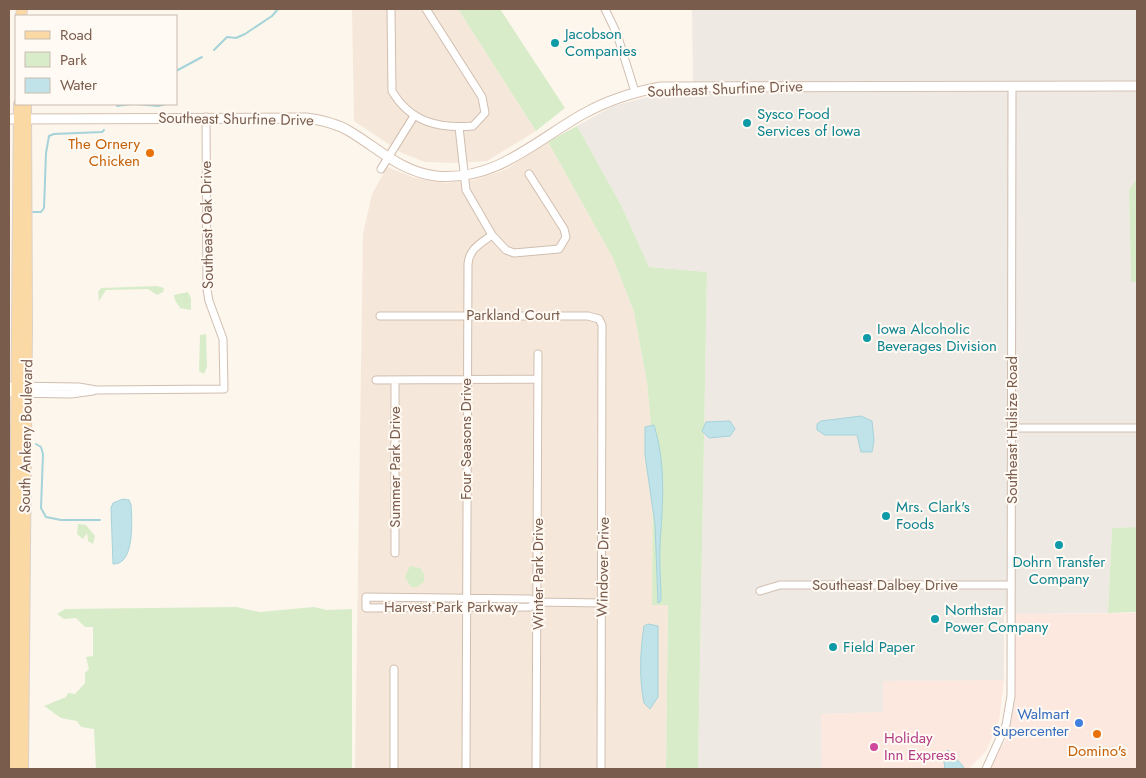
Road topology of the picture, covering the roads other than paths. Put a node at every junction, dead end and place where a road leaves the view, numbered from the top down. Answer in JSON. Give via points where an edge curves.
{"nodes":[{"id":1,"x":392,"y":9,"type":"edge"},
{"id":2,"x":426,"y":9,"type":"edge"},
{"id":3,"x":605,"y":9,"type":"edge"},
{"id":4,"x":1012,"y":86,"type":"junction"},
{"id":5,"x":1137,"y":86,"type":"edge"},
{"id":6,"x":635,"y":92,"type":"junction"},
{"id":7,"x":19,"y":105,"type":"edge"},
{"id":8,"x":25,"y":105,"type":"edge"},
{"id":9,"x":414,"y":116,"type":"junction"},
{"id":10,"x":206,"y":117,"type":"junction"},
{"id":11,"x":18,"y":119,"type":"edge"},
{"id":12,"x":459,"y":127,"type":"junction"},
{"id":13,"x":388,"y":158,"type":"junction"},
{"id":14,"x":381,"y":169,"type":"dead end"},
{"id":15,"x":529,"y":174,"type":"dead end"},
{"id":16,"x":465,"y":176,"type":"junction"},
{"id":17,"x":492,"y":235,"type":"junction"},
{"id":18,"x":468,"y":315,"type":"junction"},
{"id":19,"x":380,"y":316,"type":"dead end"},
{"id":20,"x":538,"y":354,"type":"dead end"},
{"id":21,"x":604,"y":365,"type":"joint"},
{"id":22,"x":467,"y":378,"type":"junction"},
{"id":23,"x":538,"y":379,"type":"junction"},
{"id":24,"x":376,"y":380,"type":"dead end"},
{"id":25,"x":395,"y":380,"type":"junction"},
{"id":26,"x":17,"y":390,"type":"edge"},
{"id":27,"x":1012,"y":428,"type":"junction"},
{"id":28,"x":1137,"y":428,"type":"edge"},
{"id":29,"x":396,"y":554,"type":"dead end"},
{"id":30,"x":1011,"y":585,"type":"junction"},
{"id":31,"x":760,"y":591,"type":"dead end"},
{"id":32,"x":466,"y":597,"type":"junction"},
{"id":33,"x":538,"y":602,"type":"junction"},
{"id":34,"x":602,"y":603,"type":"junction"},
{"id":35,"x":466,"y":607,"type":"junction"},
{"id":36,"x":19,"y":621,"type":"junction"},
{"id":37,"x":394,"y":669,"type":"dead end"},
{"id":38,"x":13,"y":769,"type":"edge"},
{"id":39,"x":24,"y":769,"type":"edge"},
{"id":40,"x":394,"y":769,"type":"edge"},
{"id":41,"x":466,"y":769,"type":"edge"},
{"id":42,"x":536,"y":769,"type":"edge"},
{"id":43,"x":601,"y":769,"type":"edge"},
{"id":44,"x":986,"y":769,"type":"edge"}],
"edges":[{"from":1,"to":9,"type":"street","via":[[392,91]]},
{"from":2,"to":12,"type":"street","via":[[477,87],[485,106],[485,113],[473,126]]},
{"from":3,"to":6,"type":"street","via":[[617,34]]},
{"from":4,"to":5,"type":"street","name":"Southeast Shurfine Drive"},
{"from":4,"to":6,"type":"street","name":"Southeast Shurfine Drive","via":[[661,87]]},
{"from":4,"to":27,"type":"street","name":"Southeast Hulsize Road"},
{"from":6,"to":16,"type":"street","name":"Southeast Shurfine Drive","via":[[583,114],[509,162]]},
{"from":7,"to":11,"type":"main road","name":"South Ankeny Boulevard"},
{"from":8,"to":11,"type":"main road","name":"South Ankeny Boulevard"},
{"from":9,"to":12,"type":"street","via":[[437,125]]},
{"from":9,"to":13,"type":"street"},
{"from":10,"to":11,"type":"street","name":"Southeast Shurfine Drive"},
{"from":10,"to":13,"type":"street","name":"Southeast Shurfine Drive","via":[[317,119],[349,131]]},
{"from":10,"to":26,"type":"street","name":"Southeast Oak Drive","via":[[207,289],[223,339],[224,389],[96,390],[71,394]]},
{"from":11,"to":26,"type":"main road","name":"South Ankeny Boulevard"},
{"from":12,"to":16,"type":"street"},
{"from":13,"to":14,"type":"street"},
{"from":13,"to":16,"type":"street","name":"Southeast Shurfine Drive","via":[[404,167],[429,174]]},
{"from":15,"to":17,"type":"street","via":[[564,229],[564,244],[551,251],[514,253],[506,250]]},
{"from":16,"to":17,"type":"street","via":[[468,197]]},
{"from":17,"to":18,"type":"street","name":"Four Seasons Drive","via":[[475,248],[468,259]]},
{"from":18,"to":19,"type":"street","name":"Parkland Court"},
{"from":18,"to":21,"type":"street","name":"Parkland Court","via":[[594,317],[604,330]]},
{"from":18,"to":22,"type":"street","name":"Four Seasons Drive"},
{"from":20,"to":23,"type":"street","name":"Winter Park Drive"},
{"from":21,"to":34,"type":"street","name":"Windover Drive"},
{"from":22,"to":23,"type":"street"},
{"from":22,"to":25,"type":"street"},
{"from":22,"to":32,"type":"street","name":"Four Seasons Drive"},
{"from":23,"to":33,"type":"street","name":"Winter Park Drive"},
{"from":24,"to":25,"type":"street"},
{"from":25,"to":29,"type":"street","name":"Summer Park Drive"},
{"from":26,"to":36,"type":"main road","name":"South Ankeny Boulevard"},
{"from":27,"to":28,"type":"street"},
{"from":27,"to":30,"type":"street","name":"Southeast Hulsize Road"},
{"from":30,"to":31,"type":"street","name":"Southeast Dalbey Drive","via":[[780,585]]},
{"from":30,"to":44,"type":"street","name":"Southeast Hulsize Road","via":[[1010,711]]},
{"from":32,"to":33,"type":"street","name":"Harvest Park Parkway","via":[[530,598]]},
{"from":32,"to":35,"type":"street","name":"Four Seasons Drive"},
{"from":32,"to":35,"type":"street","name":"Harvest Park Parkway","via":[[366,597],[366,608]]},
{"from":33,"to":34,"type":"street","name":"Harvest Park Parkway"},
{"from":33,"to":35,"type":"street","name":"Harvest Park Parkway","via":[[530,607]]},
{"from":33,"to":42,"type":"street","name":"Winter Park Drive"},
{"from":34,"to":43,"type":"street","name":"Windover Drive"},
{"from":35,"to":41,"type":"street","name":"Four Seasons Drive"},
{"from":36,"to":38,"type":"main road","name":"South Ankeny Boulevard"},
{"from":36,"to":39,"type":"main road","name":"South Ankeny Boulevard"},
{"from":37,"to":40,"type":"street"}]}
